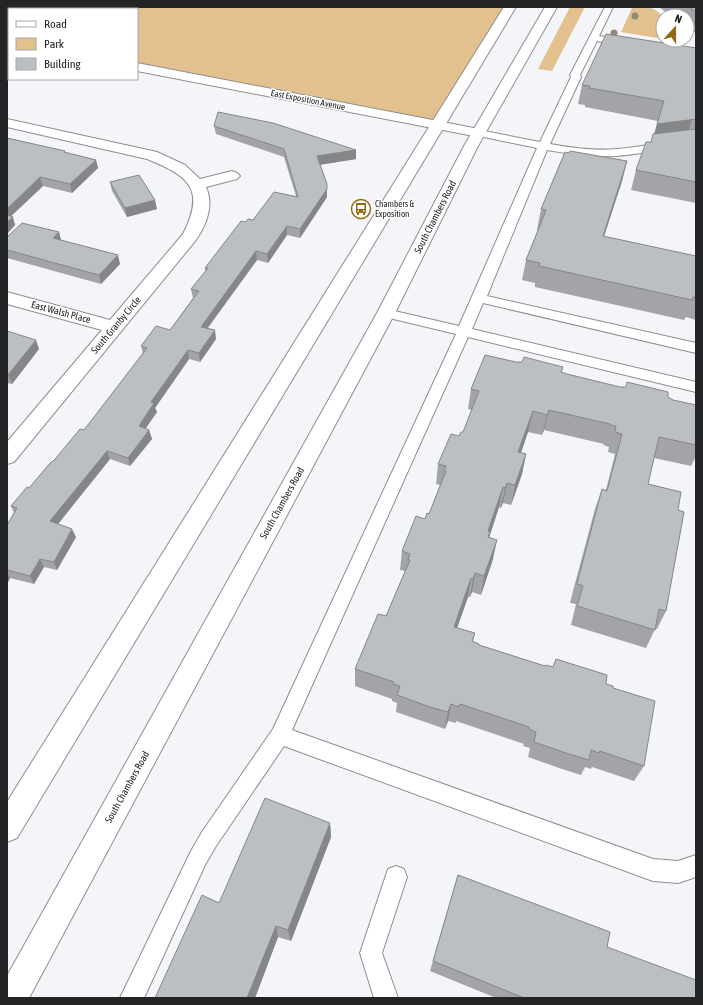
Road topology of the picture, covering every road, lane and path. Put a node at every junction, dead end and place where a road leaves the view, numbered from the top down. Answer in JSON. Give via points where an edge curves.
{"nodes":[{"id":1,"x":510,"y":7,"type":"edge"},
{"id":2,"x":551,"y":7,"type":"edge"},
{"id":3,"x":609,"y":7,"type":"edge"},
{"id":4,"x":594,"y":38,"type":"junction"},
{"id":5,"x":633,"y":44,"type":"edge"},
{"id":6,"x":138,"y":67,"type":"edge"},
{"id":7,"x":7,"y":123,"type":"edge"},
{"id":8,"x":438,"y":125,"type":"junction"},
{"id":9,"x":479,"y":133,"type":"junction"},
{"id":10,"x":696,"y":143,"type":"edge"},
{"id":11,"x":544,"y":145,"type":"junction"},
{"id":12,"x":232,"y":176,"type":"dead end"},
{"id":13,"x":197,"y":184,"type":"junction"},
{"id":14,"x":7,"y":298,"type":"edge"},
{"id":15,"x":479,"y":298,"type":"junction"},
{"id":16,"x":386,"y":313,"type":"junction"},
{"id":17,"x":115,"y":327,"type":"junction"},
{"id":18,"x":463,"y":332,"type":"junction"},
{"id":19,"x":696,"y":348,"type":"edge"},
{"id":20,"x":696,"y":387,"type":"edge"},
{"id":21,"x":7,"y":456,"type":"edge"},
{"id":22,"x":280,"y":735,"type":"junction"},
{"id":23,"x":7,"y":828,"type":"edge"},
{"id":24,"x":696,"y":866,"type":"edge"},
{"id":25,"x":396,"y":877,"type":"dead end"},
{"id":26,"x":12,"y":998,"type":"edge"},
{"id":27,"x":132,"y":998,"type":"edge"},
{"id":28,"x":386,"y":998,"type":"edge"}],
"edges":[{"from":1,"to":8,"type":"main road"},
{"from":2,"to":9,"type":"main road","name":"South Chambers Road"},
{"from":3,"to":4,"type":"lane"},
{"from":4,"to":5,"type":"lane"},
{"from":4,"to":11,"type":"lane"},
{"from":6,"to":8,"type":"main road","name":"East Exposition Avenue"},
{"from":7,"to":13,"type":"main road","name":"South Granby Circle","via":[[152,155],[181,168]]},
{"from":8,"to":9,"type":"main road","name":"East Exposition Avenue"},
{"from":8,"to":23,"type":"main road"},
{"from":9,"to":11,"type":"lane"},
{"from":9,"to":16,"type":"main road","name":"South Chambers Road"},
{"from":10,"to":11,"type":"lane","via":[[605,153]]},
{"from":11,"to":15,"type":"lane"},
{"from":12,"to":13,"type":"main road"},
{"from":13,"to":17,"type":"main road","name":"South Granby Circle","via":[[203,207],[199,221],[190,236]]},
{"from":14,"to":17,"type":"main road","name":"East Walsh Place"},
{"from":15,"to":18,"type":"lane"},
{"from":15,"to":19,"type":"lane"},
{"from":16,"to":18,"type":"lane"},
{"from":16,"to":26,"type":"main road","name":"South Chambers Road"},
{"from":17,"to":21,"type":"main road","name":"South Granby Circle"},
{"from":18,"to":20,"type":"lane"},
{"from":18,"to":22,"type":"lane"},
{"from":22,"to":24,"type":"lane","via":[[653,870],[678,872]]},
{"from":22,"to":27,"type":"lane","via":[[198,858]]},
{"from":25,"to":28,"type":"lane","via":[[371,953]]}]}
